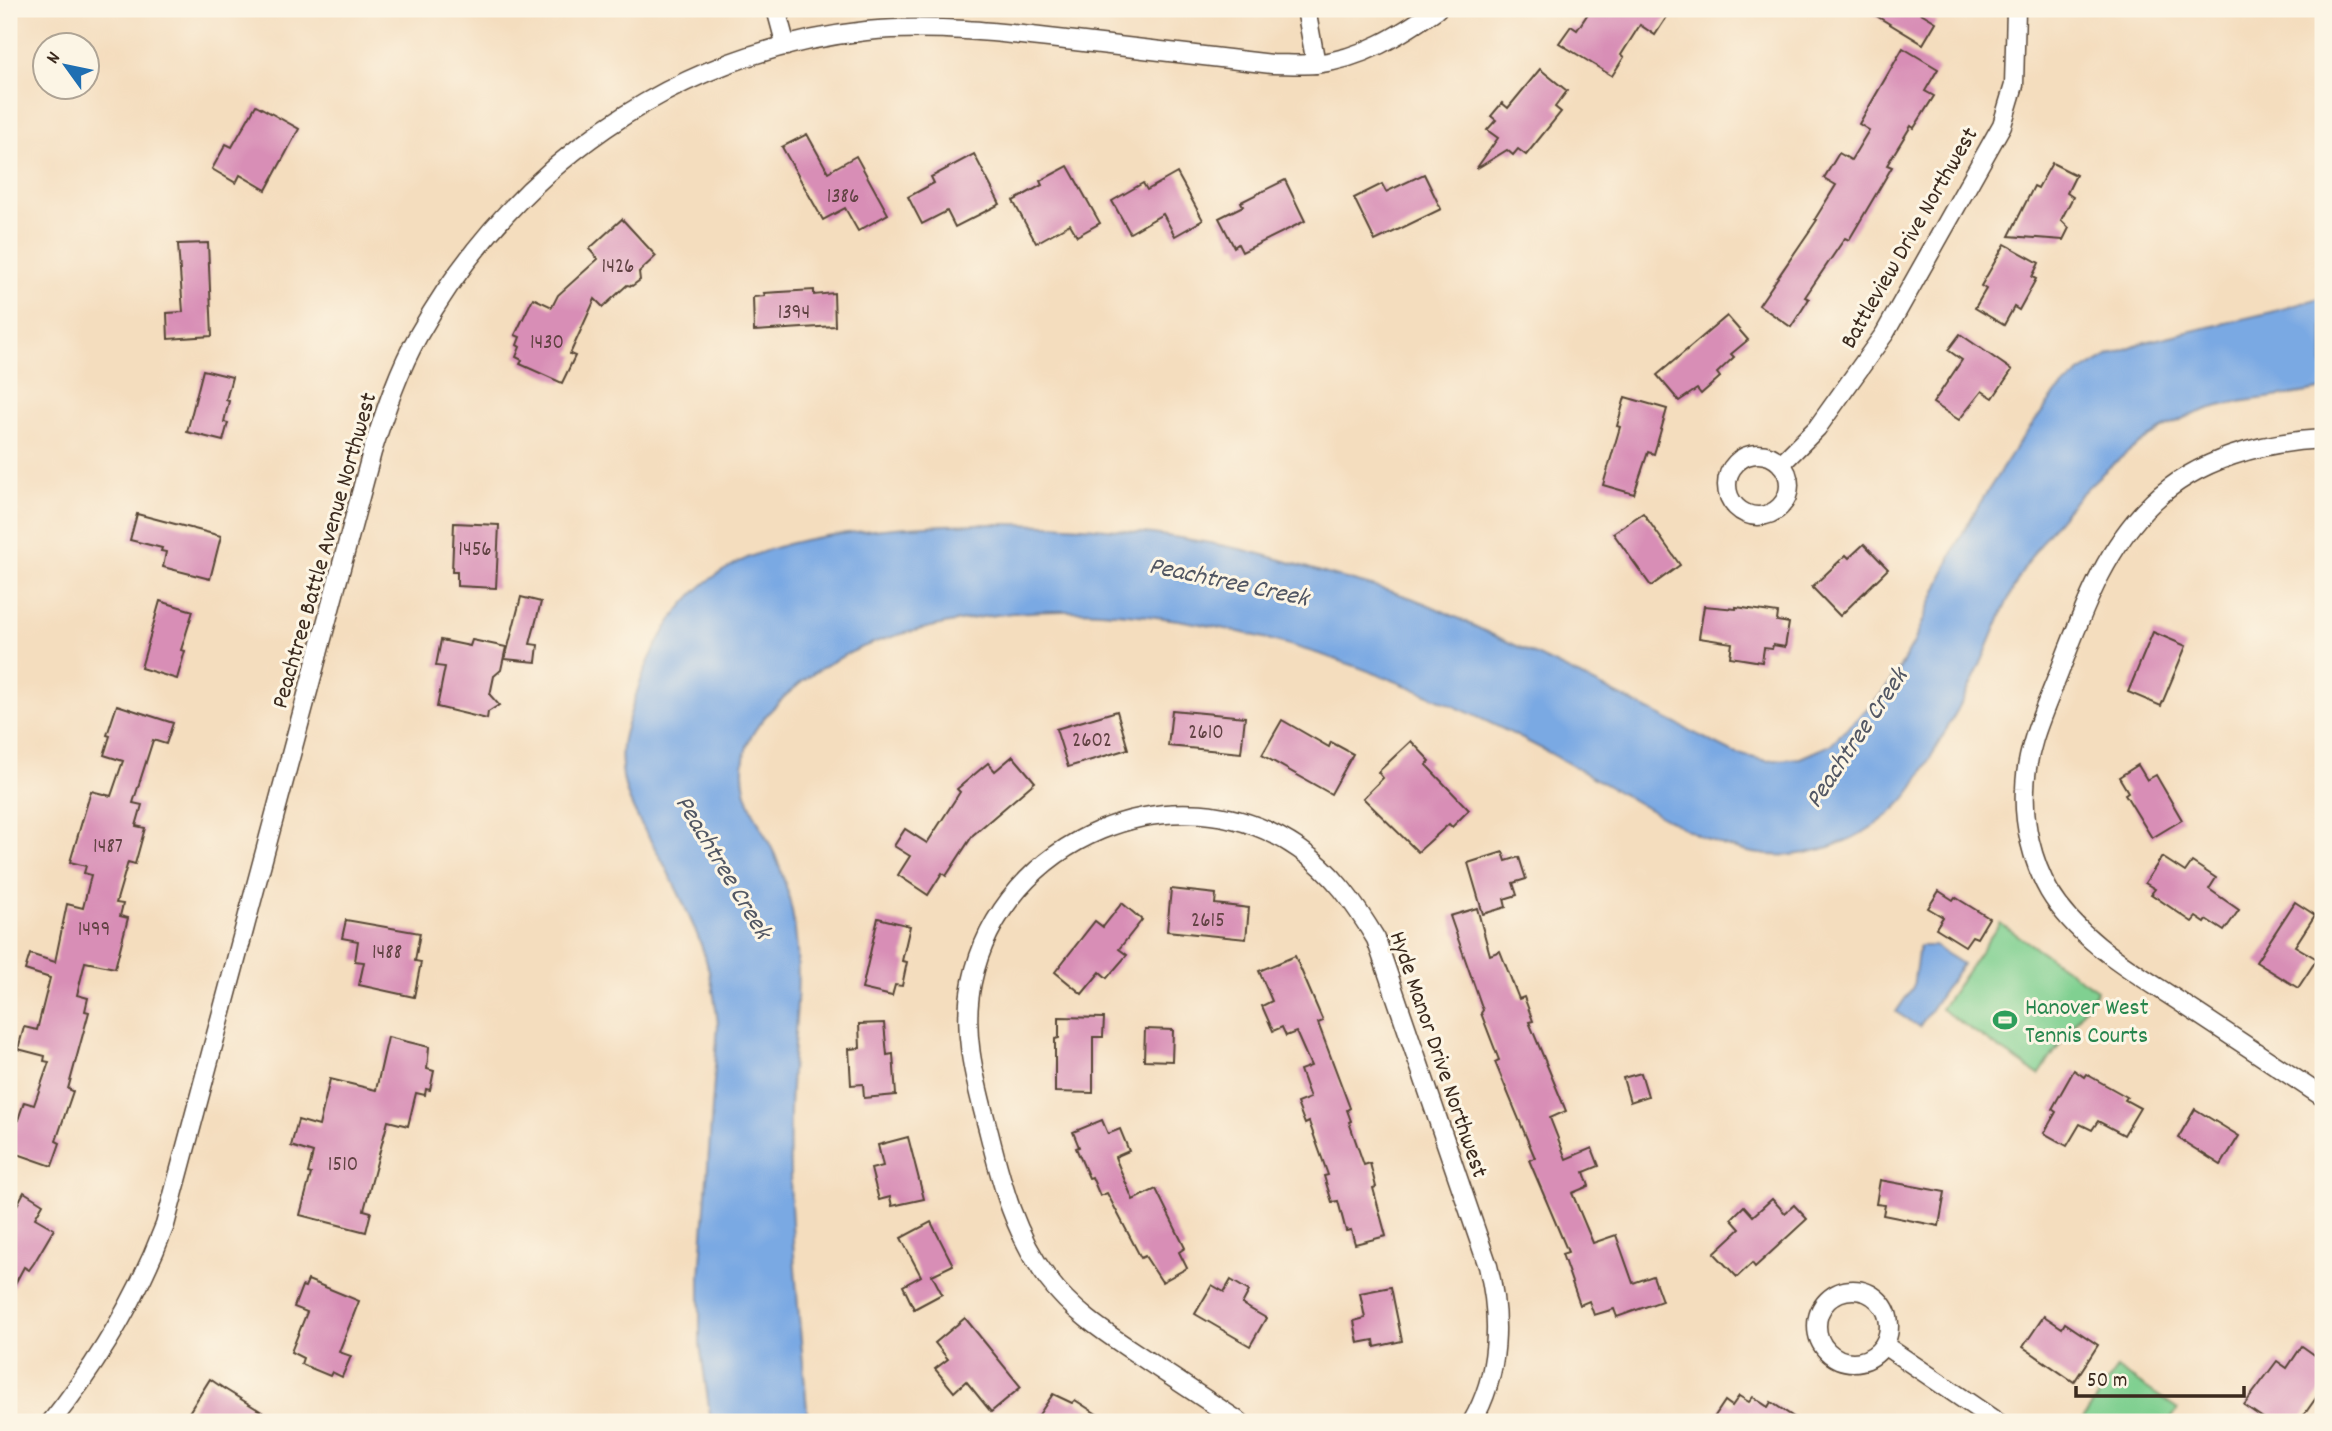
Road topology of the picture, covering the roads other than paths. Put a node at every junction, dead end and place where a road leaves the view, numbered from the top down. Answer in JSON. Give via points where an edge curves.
{"nodes":[{"id":1,"x":776,"y":9,"type":"edge"},
{"id":2,"x":1306,"y":9,"type":"edge"},
{"id":3,"x":1437,"y":9,"type":"edge"},
{"id":4,"x":2016,"y":9,"type":"edge"},
{"id":5,"x":786,"y":46,"type":"junction"},
{"id":6,"x":1316,"y":64,"type":"junction"},
{"id":7,"x":2323,"y":439,"type":"edge"},
{"id":8,"x":1781,"y":464,"type":"dead end"},
{"id":9,"x":2323,"y":1097,"type":"edge"},
{"id":10,"x":1884,"y":1345,"type":"junction"},
{"id":11,"x":51,"y":1422,"type":"edge"},
{"id":12,"x":1240,"y":1422,"type":"edge"},
{"id":13,"x":1472,"y":1422,"type":"edge"},
{"id":14,"x":1997,"y":1422,"type":"edge"}],
"edges":[{"from":1,"to":5,"type":"street"},
{"from":2,"to":6,"type":"street"},
{"from":3,"to":6,"type":"street","name":"Peachtree Battle Avenue Northwest","via":[[1360,54]]},
{"from":4,"to":8,"type":"street","name":"Battleview Drive Northwest","via":[[2014,85],[2002,125],[1885,333],[1817,428]]},
{"from":5,"to":6,"type":"street","name":"Peachtree Battle Avenue Northwest","via":[[866,31],[950,28],[1272,64]]},
{"from":5,"to":11,"type":"street","name":"Peachtree Battle Avenue Northwest","via":[[674,87],[574,150],[486,234],[448,285],[418,337],[392,392],[372,452],[165,1225],[121,1319],[78,1389]]},
{"from":7,"to":9,"type":"street","via":[[2253,449],[2199,470],[2153,502],[2121,537],[2095,582],[2034,737],[2025,791],[2026,823],[2035,861],[2072,923],[2107,953]]},
{"from":10,"to":10,"type":"street","via":[[1889,1331],[1886,1310],[1871,1294],[1844,1291],[1821,1309],[1819,1338],[1839,1360],[1865,1360]]},
{"from":10,"to":14,"type":"street"},
{"from":12,"to":13,"type":"street","name":"Hyde Manor Drive Northwest","via":[[1094,1325],[1049,1279],[1031,1252],[1003,1189],[971,1066],[972,982],[989,933],[1017,890],[1054,854],[1096,830],[1138,817],[1219,816],[1258,827],[1298,848],[1329,873],[1356,904],[1376,939],[1495,1294],[1493,1367]]}]}
